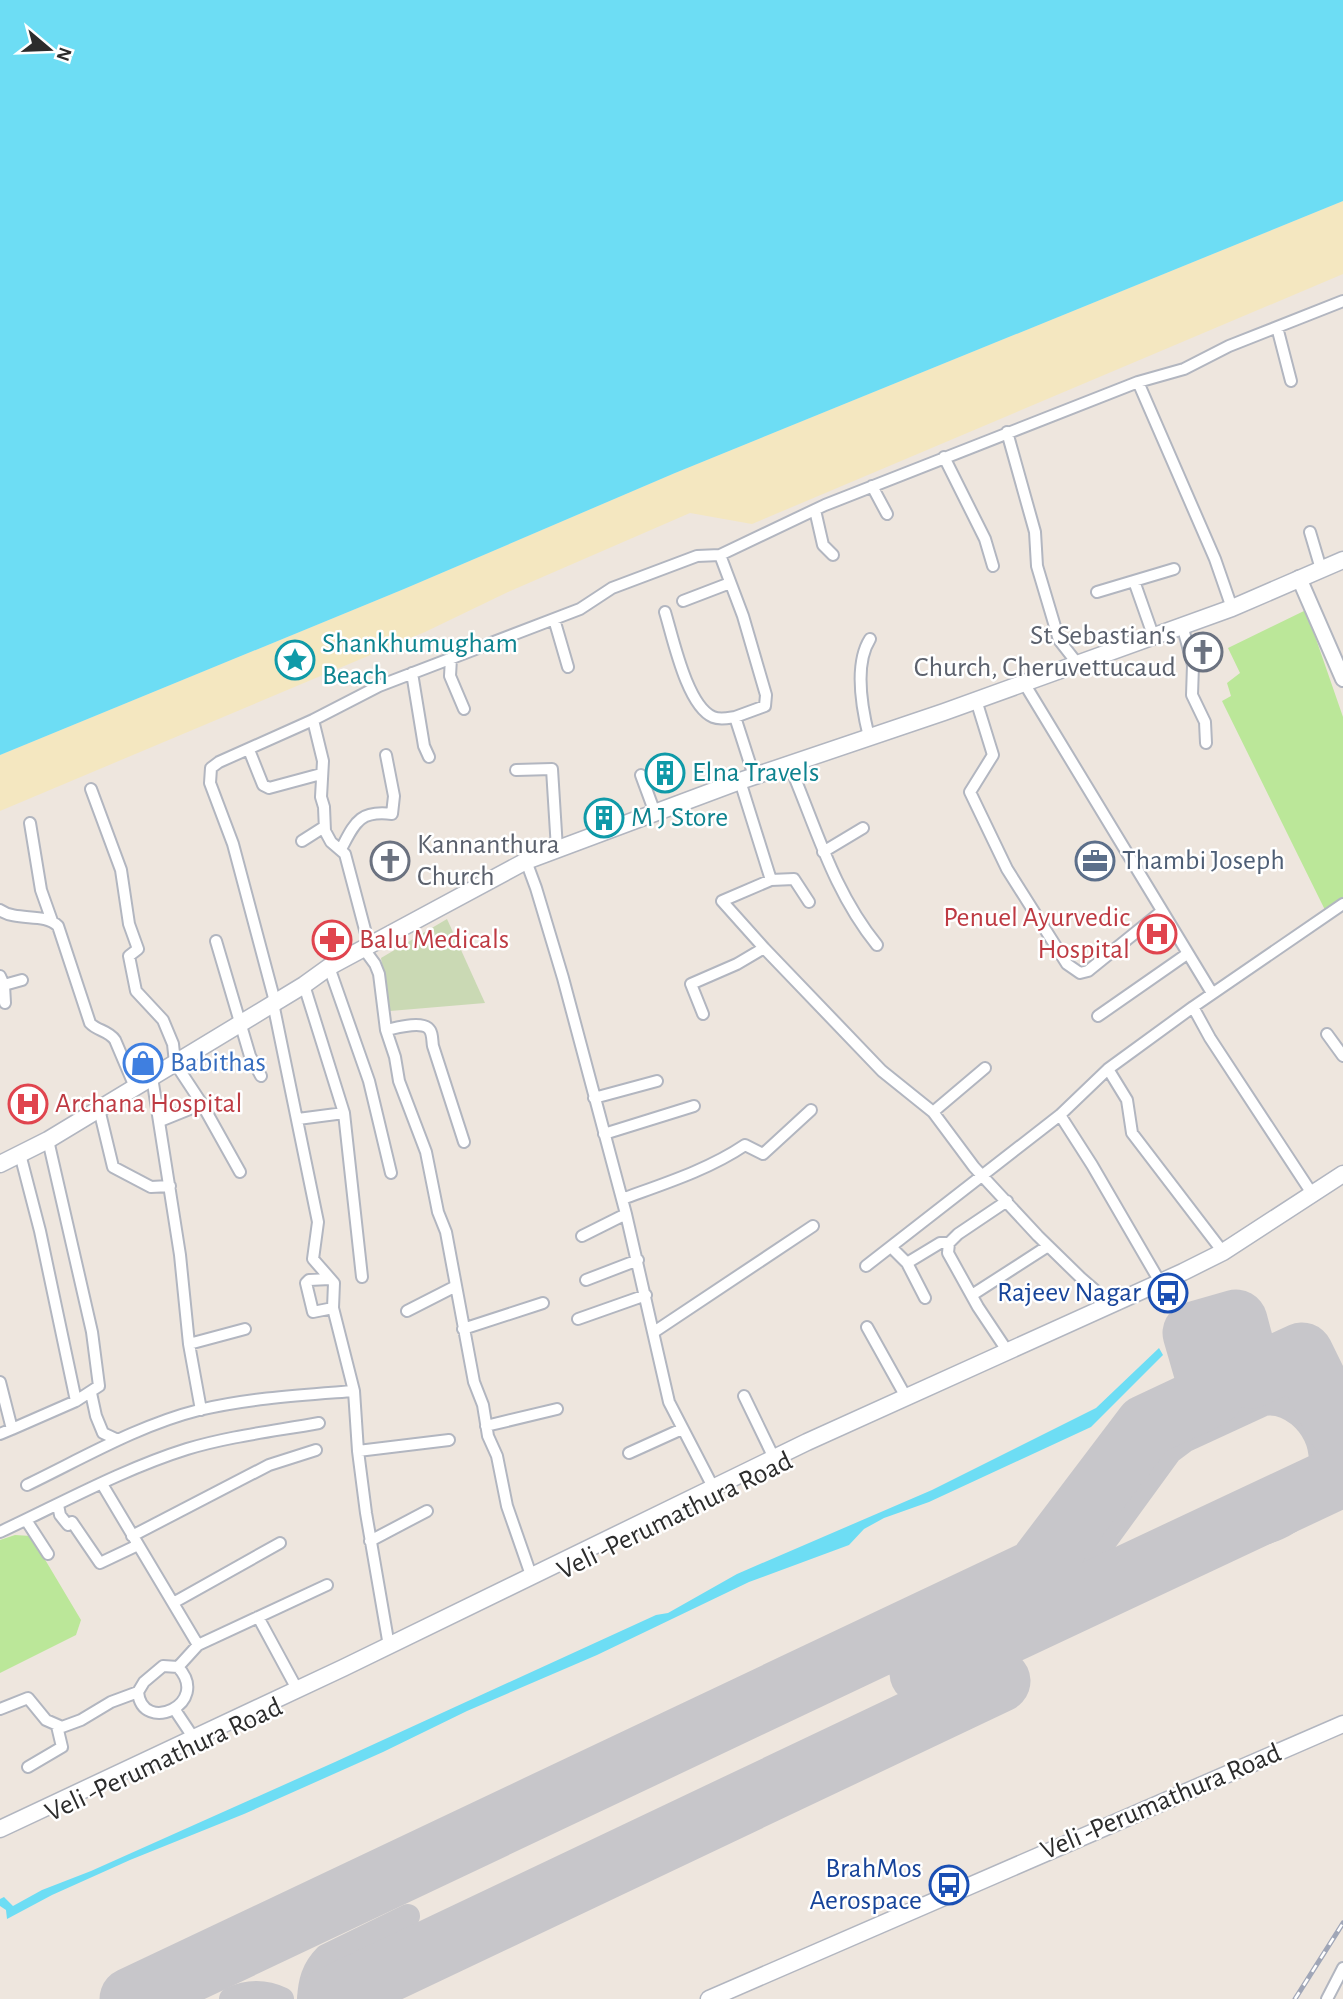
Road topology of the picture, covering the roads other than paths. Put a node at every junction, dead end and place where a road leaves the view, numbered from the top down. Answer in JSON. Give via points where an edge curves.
{"nodes":[{"id":1,"x":1343,"y":301,"type":"edge"},
{"id":2,"x":1277,"y":327,"type":"junction"},
{"id":3,"x":1291,"y":381,"type":"dead end"},
{"id":4,"x":1138,"y":382,"type":"junction"},
{"id":5,"x":1007,"y":432,"type":"junction"},
{"id":6,"x":944,"y":457,"type":"junction"},
{"id":7,"x":872,"y":486,"type":"junction"},
{"id":8,"x":815,"y":510,"type":"junction"},
{"id":9,"x":887,"y":514,"type":"dead end"},
{"id":10,"x":1310,"y":532,"type":"dead end"},
{"id":11,"x":720,"y":555,"type":"junction"},
{"id":12,"x":833,"y":555,"type":"dead end"},
{"id":13,"x":1343,"y":561,"type":"edge"},
{"id":14,"x":993,"y":566,"type":"dead end"},
{"id":15,"x":1174,"y":569,"type":"dead end"},
{"id":16,"x":1321,"y":569,"type":"junction"},
{"id":17,"x":1299,"y":578,"type":"junction"},
{"id":18,"x":1134,"y":581,"type":"junction"},
{"id":19,"x":730,"y":583,"type":"junction"},
{"id":20,"x":1097,"y":592,"type":"dead end"},
{"id":21,"x":683,"y":601,"type":"dead end"},
{"id":22,"x":1232,"y":608,"type":"junction"},
{"id":23,"x":665,"y":612,"type":"dead end"},
{"id":24,"x":554,"y":618,"type":"junction"},
{"id":25,"x":1182,"y":625,"type":"junction"},
{"id":26,"x":1153,"y":635,"type":"junction"},
{"id":27,"x":870,"y":639,"type":"dead end"},
{"id":28,"x":451,"y":658,"type":"junction"},
{"id":29,"x":1077,"y":663,"type":"junction"},
{"id":30,"x":568,"y":667,"type":"dead end"},
{"id":31,"x":412,"y":673,"type":"junction"},
{"id":32,"x":1343,"y":679,"type":"edge"},
{"id":33,"x":1024,"y":683,"type":"junction"},
{"id":34,"x":976,"y":700,"type":"junction"},
{"id":35,"x":464,"y":709,"type":"dead end"},
{"id":36,"x":735,"y":717,"type":"junction"},
{"id":37,"x":313,"y":720,"type":"junction"},
{"id":38,"x":869,"y":737,"type":"junction"},
{"id":39,"x":1206,"y":743,"type":"dead end"},
{"id":40,"x":249,"y":750,"type":"junction"},
{"id":41,"x":386,"y":755,"type":"dead end"},
{"id":42,"x":429,"y":757,"type":"dead end"},
{"id":43,"x":789,"y":764,"type":"junction"},
{"id":44,"x":516,"y":770,"type":"dead end"},
{"id":45,"x":321,"y":774,"type":"junction"},
{"id":46,"x":640,"y":775,"type":"dead end"},
{"id":47,"x":747,"y":778,"type":"junction"},
{"id":48,"x":91,"y":789,"type":"dead end"},
{"id":49,"x":654,"y":813,"type":"junction"},
{"id":50,"x":30,"y":824,"type":"dead end"},
{"id":51,"x":324,"y":827,"type":"junction"},
{"id":52,"x":863,"y":828,"type":"dead end"},
{"id":53,"x":302,"y":841,"type":"dead end"},
{"id":54,"x":341,"y":849,"type":"junction"},
{"id":55,"x":557,"y":849,"type":"junction"},
{"id":56,"x":823,"y":852,"type":"junction"},
{"id":57,"x":526,"y":861,"type":"junction"},
{"id":58,"x":771,"y":880,"type":"junction"},
{"id":59,"x":809,"y":902,"type":"dead end"},
{"id":60,"x":1343,"y":904,"type":"edge"},
{"id":61,"x":0,"y":910,"type":"edge"},
{"id":62,"x":1161,"y":912,"type":"junction"},
{"id":63,"x":52,"y":921,"type":"junction"},
{"id":64,"x":216,"y":941,"type":"dead end"},
{"id":65,"x":877,"y":946,"type":"dead end"},
{"id":66,"x":366,"y":947,"type":"junction"},
{"id":67,"x":764,"y":948,"type":"junction"},
{"id":68,"x":1187,"y":954,"type":"junction"},
{"id":69,"x":329,"y":967,"type":"junction"},
{"id":70,"x":22,"y":980,"type":"dead end"},
{"id":71,"x":2,"y":981,"type":"edge"},
{"id":72,"x":304,"y":985,"type":"junction"},
{"id":73,"x":1212,"y":993,"type":"junction"},
{"id":74,"x":5,"y":1003,"type":"dead end"},
{"id":75,"x":273,"y":1003,"type":"junction"},
{"id":76,"x":1193,"y":1007,"type":"junction"},
{"id":77,"x":703,"y":1014,"type":"dead end"},
{"id":78,"x":1098,"y":1016,"type":"dead end"},
{"id":79,"x":240,"y":1023,"type":"junction"},
{"id":80,"x":386,"y":1030,"type":"junction"},
{"id":81,"x":1327,"y":1034,"type":"dead end"},
{"id":82,"x":1343,"y":1056,"type":"edge"},
{"id":83,"x":175,"y":1063,"type":"junction"},
{"id":84,"x":985,"y":1068,"type":"dead end"},
{"id":85,"x":1108,"y":1069,"type":"junction"},
{"id":86,"x":261,"y":1076,"type":"dead end"},
{"id":87,"x":152,"y":1077,"type":"junction"},
{"id":88,"x":657,"y":1081,"type":"dead end"},
{"id":89,"x":135,"y":1087,"type":"junction"},
{"id":90,"x":594,"y":1098,"type":"junction"},
{"id":91,"x":202,"y":1104,"type":"junction"},
{"id":92,"x":694,"y":1106,"type":"dead end"},
{"id":93,"x":99,"y":1109,"type":"junction"},
{"id":94,"x":811,"y":1110,"type":"dead end"},
{"id":95,"x":933,"y":1112,"type":"junction"},
{"id":96,"x":344,"y":1113,"type":"junction"},
{"id":97,"x":1060,"y":1115,"type":"junction"},
{"id":98,"x":298,"y":1119,"type":"junction"},
{"id":99,"x":160,"y":1121,"type":"junction"},
{"id":100,"x":604,"y":1134,"type":"junction"},
{"id":101,"x":48,"y":1139,"type":"junction"},
{"id":102,"x":464,"y":1142,"type":"dead end"},
{"id":103,"x":20,"y":1154,"type":"junction"},
{"id":104,"x":0,"y":1164,"type":"edge"},
{"id":105,"x":240,"y":1172,"type":"dead end"},
{"id":106,"x":391,"y":1173,"type":"dead end"},
{"id":107,"x":1343,"y":1174,"type":"edge"},
{"id":108,"x":983,"y":1175,"type":"junction"},
{"id":109,"x":1343,"y":1182,"type":"edge"},
{"id":110,"x":170,"y":1186,"type":"junction"},
{"id":111,"x":1313,"y":1195,"type":"junction"},
{"id":112,"x":622,"y":1199,"type":"junction"},
{"id":113,"x":1007,"y":1201,"type":"junction"},
{"id":114,"x":626,"y":1214,"type":"junction"},
{"id":115,"x":813,"y":1226,"type":"dead end"},
{"id":116,"x":582,"y":1236,"type":"dead end"},
{"id":117,"x":949,"y":1243,"type":"junction"},
{"id":118,"x":1048,"y":1246,"type":"junction"},
{"id":119,"x":891,"y":1247,"type":"junction"},
{"id":120,"x":1223,"y":1252,"type":"junction"},
{"id":121,"x":638,"y":1260,"type":"junction"},
{"id":122,"x":907,"y":1263,"type":"junction"},
{"id":123,"x":866,"y":1266,"type":"dead end"},
{"id":124,"x":362,"y":1277,"type":"dead end"},
{"id":125,"x":330,"y":1279,"type":"junction"},
{"id":126,"x":586,"y":1280,"type":"dead end"},
{"id":127,"x":1160,"y":1282,"type":"junction"},
{"id":128,"x":456,"y":1286,"type":"junction"},
{"id":129,"x":646,"y":1294,"type":"junction"},
{"id":130,"x":972,"y":1295,"type":"junction"},
{"id":131,"x":925,"y":1298,"type":"dead end"},
{"id":132,"x":543,"y":1303,"type":"dead end"},
{"id":133,"x":1111,"y":1304,"type":"junction"},
{"id":134,"x":333,"y":1308,"type":"junction"},
{"id":135,"x":407,"y":1311,"type":"dead end"},
{"id":136,"x":578,"y":1319,"type":"dead end"},
{"id":137,"x":867,"y":1327,"type":"dead end"},
{"id":138,"x":245,"y":1329,"type":"dead end"},
{"id":139,"x":463,"y":1329,"type":"junction"},
{"id":140,"x":654,"y":1332,"type":"junction"},
{"id":141,"x":189,"y":1343,"type":"junction"},
{"id":142,"x":1008,"y":1352,"type":"junction"},
{"id":143,"x":0,"y":1382,"type":"edge"},
{"id":144,"x":354,"y":1391,"type":"junction"},
{"id":145,"x":91,"y":1393,"type":"junction"},
{"id":146,"x":744,"y":1396,"type":"dead end"},
{"id":147,"x":906,"y":1397,"type":"junction"},
{"id":148,"x":76,"y":1401,"type":"junction"},
{"id":149,"x":557,"y":1409,"type":"dead end"},
{"id":150,"x":201,"y":1410,"type":"junction"},
{"id":151,"x":319,"y":1423,"type":"dead end"},
{"id":152,"x":486,"y":1426,"type":"junction"},
{"id":153,"x":12,"y":1429,"type":"junction"},
{"id":154,"x":682,"y":1429,"type":"junction"},
{"id":155,"x":0,"y":1434,"type":"edge"},
{"id":156,"x":118,"y":1440,"type":"junction"},
{"id":157,"x":449,"y":1440,"type":"dead end"},
{"id":158,"x":316,"y":1450,"type":"dead end"},
{"id":159,"x":358,"y":1451,"type":"junction"},
{"id":160,"x":629,"y":1453,"type":"dead end"},
{"id":161,"x":774,"y":1458,"type":"junction"},
{"id":162,"x":102,"y":1484,"type":"junction"},
{"id":163,"x":27,"y":1485,"type":"dead end"},
{"id":164,"x":713,"y":1487,"type":"junction"},
{"id":165,"x":58,"y":1505,"type":"junction"},
{"id":166,"x":427,"y":1511,"type":"dead end"},
{"id":167,"x":26,"y":1520,"type":"junction"},
{"id":168,"x":0,"y":1532,"type":"edge"},
{"id":169,"x":135,"y":1541,"type":"junction"},
{"id":170,"x":370,"y":1541,"type":"junction"},
{"id":171,"x":280,"y":1543,"type":"dead end"},
{"id":172,"x":48,"y":1554,"type":"dead end"},
{"id":173,"x":531,"y":1576,"type":"junction"},
{"id":174,"x":327,"y":1585,"type":"dead end"},
{"id":175,"x":173,"y":1603,"type":"junction"},
{"id":176,"x":258,"y":1617,"type":"junction"},
{"id":177,"x":198,"y":1645,"type":"junction"},
{"id":178,"x":389,"y":1646,"type":"junction"},
{"id":179,"x":178,"y":1667,"type":"junction"},
{"id":180,"x":297,"y":1689,"type":"junction"},
{"id":181,"x":138,"y":1692,"type":"junction"},
{"id":182,"x":0,"y":1709,"type":"edge"},
{"id":183,"x":175,"y":1710,"type":"junction"},
{"id":184,"x":1343,"y":1724,"type":"edge"},
{"id":185,"x":57,"y":1726,"type":"junction"},
{"id":186,"x":1343,"y":1733,"type":"edge"},
{"id":187,"x":193,"y":1737,"type":"junction"},
{"id":188,"x":28,"y":1767,"type":"dead end"},
{"id":189,"x":0,"y":1829,"type":"edge"},
{"id":190,"x":0,"y":1836,"type":"edge"},
{"id":191,"x":1343,"y":1969,"type":"edge"},
{"id":192,"x":709,"y":1999,"type":"edge"},
{"id":193,"x":729,"y":1999,"type":"edge"},
{"id":194,"x":1327,"y":1999,"type":"edge"}],
"edges":[{"from":1,"to":2,"type":"street"},
{"from":2,"to":3,"type":"street"},
{"from":2,"to":4,"type":"street","via":[[1184,369]]},
{"from":4,"to":5,"type":"street"},
{"from":4,"to":22,"type":"street"},
{"from":5,"to":6,"type":"street"},
{"from":5,"to":29,"type":"street","via":[[1059,640]]},
{"from":6,"to":7,"type":"street"},
{"from":6,"to":14,"type":"street","via":[[985,539]]},
{"from":7,"to":8,"type":"street"},
{"from":7,"to":9,"type":"street"},
{"from":8,"to":11,"type":"street"},
{"from":8,"to":12,"type":"street","via":[[823,545]]},
{"from":10,"to":16,"type":"street"},
{"from":11,"to":19,"type":"street"},
{"from":11,"to":24,"type":"street","via":[[686,559],[612,588],[580,609]]},
{"from":13,"to":16,"type":"main road"},
{"from":15,"to":18,"type":"street"},
{"from":16,"to":17,"type":"main road"},
{"from":17,"to":22,"type":"main road"},
{"from":17,"to":32,"type":"street"},
{"from":18,"to":20,"type":"street"},
{"from":18,"to":26,"type":"street"},
{"from":19,"to":21,"type":"street"},
{"from":19,"to":36,"type":"street","via":[[766,695],[765,706]]},
{"from":22,"to":25,"type":"main road"},
{"from":23,"to":36,"type":"street","via":[[699,705],[716,718]]},
{"from":24,"to":28,"type":"street"},
{"from":24,"to":30,"type":"street"},
{"from":25,"to":26,"type":"main road"},
{"from":25,"to":39,"type":"street","via":[[1193,665],[1192,695],[1205,722]]},
{"from":26,"to":29,"type":"main road"},
{"from":27,"to":38,"type":"street","via":[[863,650],[862,707]]},
{"from":28,"to":31,"type":"street"},
{"from":28,"to":35,"type":"street","via":[[450,676]]},
{"from":29,"to":33,"type":"main road"},
{"from":31,"to":37,"type":"street"},
{"from":31,"to":42,"type":"street"},
{"from":33,"to":34,"type":"main road"},
{"from":33,"to":62,"type":"street"},
{"from":34,"to":38,"type":"main road"},
{"from":34,"to":62,"type":"street","via":[[993,755],[970,792],[1007,869],[1067,964],[1080,973],[1088,971]]},
{"from":36,"to":47,"type":"street"},
{"from":37,"to":40,"type":"street"},
{"from":37,"to":45,"type":"street","via":[[323,761]]},
{"from":38,"to":43,"type":"main road"},
{"from":40,"to":45,"type":"street","via":[[263,785],[269,788]]},
{"from":40,"to":75,"type":"street","via":[[211,768],[210,783],[240,868]]},
{"from":41,"to":54,"type":"street","via":[[394,796],[392,814],[375,812],[355,822]]},
{"from":43,"to":47,"type":"main road"},
{"from":43,"to":56,"type":"street"},
{"from":44,"to":55,"type":"street","via":[[552,769]]},
{"from":45,"to":51,"type":"street"},
{"from":46,"to":49,"type":"street"},
{"from":47,"to":49,"type":"main road"},
{"from":47,"to":58,"type":"street"},
{"from":48,"to":83,"type":"street","via":[[121,870],[129,924],[138,949],[129,956],[136,991],[163,1020]]},
{"from":49,"to":55,"type":"main road"},
{"from":50,"to":63,"type":"street","via":[[41,890]]},
{"from":51,"to":53,"type":"street"},
{"from":51,"to":54,"type":"street","via":[[327,837]]},
{"from":52,"to":56,"type":"street"},
{"from":54,"to":66,"type":"street"},
{"from":55,"to":57,"type":"main road"},
{"from":56,"to":65,"type":"street","via":[[858,922]]},
{"from":57,"to":66,"type":"main road"},
{"from":57,"to":90,"type":"street"},
{"from":58,"to":59,"type":"street","via":[[794,879]]},
{"from":58,"to":67,"type":"street","via":[[722,901]]},
{"from":60,"to":73,"type":"street"},
{"from":61,"to":63,"type":"street","via":[[13,917]]},
{"from":62,"to":68,"type":"street"},
{"from":63,"to":89,"type":"street","via":[[60,930],[90,1023],[111,1034]]},
{"from":64,"to":79,"type":"street"},
{"from":66,"to":69,"type":"main road"},
{"from":66,"to":80,"type":"street","via":[[379,974]]},
{"from":67,"to":77,"type":"street","via":[[691,984]]},
{"from":67,"to":95,"type":"street","via":[[882,1071]]},
{"from":68,"to":73,"type":"street"},
{"from":68,"to":78,"type":"street"},
{"from":69,"to":72,"type":"main road"},
{"from":69,"to":106,"type":"street","via":[[369,1081]]},
{"from":70,"to":71,"type":"street"},
{"from":71,"to":74,"type":"street"},
{"from":72,"to":75,"type":"main road"},
{"from":72,"to":96,"type":"street"},
{"from":73,"to":76,"type":"street"},
{"from":75,"to":79,"type":"main road"},
{"from":75,"to":98,"type":"street"},
{"from":76,"to":85,"type":"street"},
{"from":76,"to":111,"type":"street"},
{"from":79,"to":83,"type":"main road"},
{"from":79,"to":86,"type":"street"},
{"from":80,"to":102,"type":"street","via":[[418,1026],[431,1031]]},
{"from":80,"to":128,"type":"street","via":[[399,1081],[426,1152]]},
{"from":81,"to":82,"type":"street"},
{"from":83,"to":87,"type":"main road"},
{"from":83,"to":91,"type":"street"},
{"from":84,"to":95,"type":"street"},
{"from":85,"to":97,"type":"street"},
{"from":85,"to":120,"type":"street","via":[[1127,1100],[1132,1133]]},
{"from":87,"to":89,"type":"main road"},
{"from":87,"to":99,"type":"street"},
{"from":88,"to":90,"type":"street"},
{"from":89,"to":93,"type":"main road"},
{"from":90,"to":100,"type":"street"},
{"from":91,"to":99,"type":"street"},
{"from":91,"to":105,"type":"street"},
{"from":92,"to":100,"type":"street"},
{"from":93,"to":101,"type":"main road"},
{"from":93,"to":110,"type":"street","via":[[113,1167],[151,1186]]},
{"from":94,"to":112,"type":"street","via":[[763,1154],[744,1145]]},
{"from":95,"to":108,"type":"street"},
{"from":96,"to":98,"type":"street"},
{"from":96,"to":124,"type":"street"},
{"from":97,"to":108,"type":"street"},
{"from":97,"to":127,"type":"street"},
{"from":98,"to":125,"type":"street","via":[[318,1222],[313,1259]]},
{"from":99,"to":110,"type":"street"},
{"from":100,"to":112,"type":"street"},
{"from":101,"to":103,"type":"main road"},
{"from":101,"to":145,"type":"street","via":[[92,1332],[100,1381]]},
{"from":103,"to":104,"type":"main road"},
{"from":103,"to":148,"type":"street"},
{"from":107,"to":111,"type":"main road"},
{"from":108,"to":113,"type":"street"},
{"from":108,"to":119,"type":"street"},
{"from":109,"to":190,"type":"main road","name":"Veli -Perumathura Road","via":[[1262,1238],[1194,1275],[707,1498],[298,1698]]},
{"from":110,"to":141,"type":"street"},
{"from":111,"to":120,"type":"main road"},
{"from":112,"to":114,"type":"street"},
{"from":113,"to":117,"type":"street"},
{"from":113,"to":118,"type":"street"},
{"from":114,"to":116,"type":"street"},
{"from":114,"to":121,"type":"street"},
{"from":115,"to":140,"type":"street"},
{"from":117,"to":122,"type":"street","via":[[940,1243]]},
{"from":117,"to":130,"type":"street","via":[[948,1253]]},
{"from":118,"to":130,"type":"street"},
{"from":118,"to":133,"type":"street"},
{"from":119,"to":122,"type":"street"},
{"from":119,"to":123,"type":"street"},
{"from":120,"to":127,"type":"main road"},
{"from":121,"to":126,"type":"street"},
{"from":121,"to":129,"type":"street"},
{"from":122,"to":131,"type":"street"},
{"from":125,"to":134,"type":"street","via":[[334,1283]]},
{"from":125,"to":134,"type":"street","via":[[306,1283],[313,1312]]},
{"from":127,"to":133,"type":"main road"},
{"from":128,"to":135,"type":"street"},
{"from":128,"to":139,"type":"street"},
{"from":129,"to":136,"type":"street"},
{"from":129,"to":140,"type":"street"},
{"from":130,"to":142,"type":"street"},
{"from":132,"to":139,"type":"street"},
{"from":133,"to":142,"type":"main road"},
{"from":134,"to":144,"type":"street"},
{"from":137,"to":147,"type":"street"},
{"from":138,"to":141,"type":"street"},
{"from":139,"to":152,"type":"street"},
{"from":140,"to":154,"type":"street","via":[[669,1402]]},
{"from":141,"to":150,"type":"street"},
{"from":142,"to":147,"type":"main road"},
{"from":143,"to":153,"type":"street"},
{"from":144,"to":150,"type":"street"},
{"from":144,"to":159,"type":"street"},
{"from":145,"to":148,"type":"street"},
{"from":145,"to":156,"type":"street","via":[[103,1433]]},
{"from":146,"to":161,"type":"street"},
{"from":147,"to":161,"type":"main road"},
{"from":148,"to":153,"type":"street"},
{"from":149,"to":152,"type":"street"},
{"from":150,"to":156,"type":"street"},
{"from":151,"to":162,"type":"street","via":[[213,1442]]},
{"from":152,"to":173,"type":"street"},
{"from":153,"to":155,"type":"street"},
{"from":154,"to":160,"type":"street"},
{"from":154,"to":164,"type":"street"},
{"from":156,"to":163,"type":"street"},
{"from":157,"to":159,"type":"street"},
{"from":158,"to":169,"type":"street","via":[[269,1465]]},
{"from":159,"to":170,"type":"street"},
{"from":161,"to":164,"type":"main road"},
{"from":162,"to":165,"type":"street"},
{"from":162,"to":169,"type":"street"},
{"from":164,"to":173,"type":"main road"},
{"from":165,"to":167,"type":"street"},
{"from":165,"to":169,"type":"street","via":[[60,1515],[68,1525],[72,1522],[100,1563]]},
{"from":166,"to":170,"type":"street"},
{"from":167,"to":168,"type":"street"},
{"from":167,"to":172,"type":"street"},
{"from":169,"to":175,"type":"street"},
{"from":170,"to":178,"type":"street"},
{"from":171,"to":175,"type":"street"},
{"from":173,"to":178,"type":"main road"},
{"from":174,"to":176,"type":"street"},
{"from":175,"to":177,"type":"street"},
{"from":176,"to":177,"type":"street"},
{"from":176,"to":180,"type":"street"},
{"from":177,"to":179,"type":"street"},
{"from":178,"to":180,"type":"main road"},
{"from":179,"to":181,"type":"street","via":[[163,1666],[155,1671]]},
{"from":179,"to":183,"type":"street","via":[[187,1683],[183,1703]]},
{"from":180,"to":187,"type":"main road"},
{"from":181,"to":183,"type":"street","via":[[142,1705],[150,1710]]},
{"from":181,"to":185,"type":"street","via":[[68,1726]]},
{"from":182,"to":185,"type":"street","via":[[28,1698]]},
{"from":183,"to":187,"type":"street"},
{"from":184,"to":192,"type":"main road","name":"Veli -Perumathura Road"},
{"from":185,"to":188,"type":"street","via":[[62,1747]]},
{"from":186,"to":193,"type":"main road"},
{"from":187,"to":189,"type":"main road"},
{"from":191,"to":194,"type":"street"}]}
